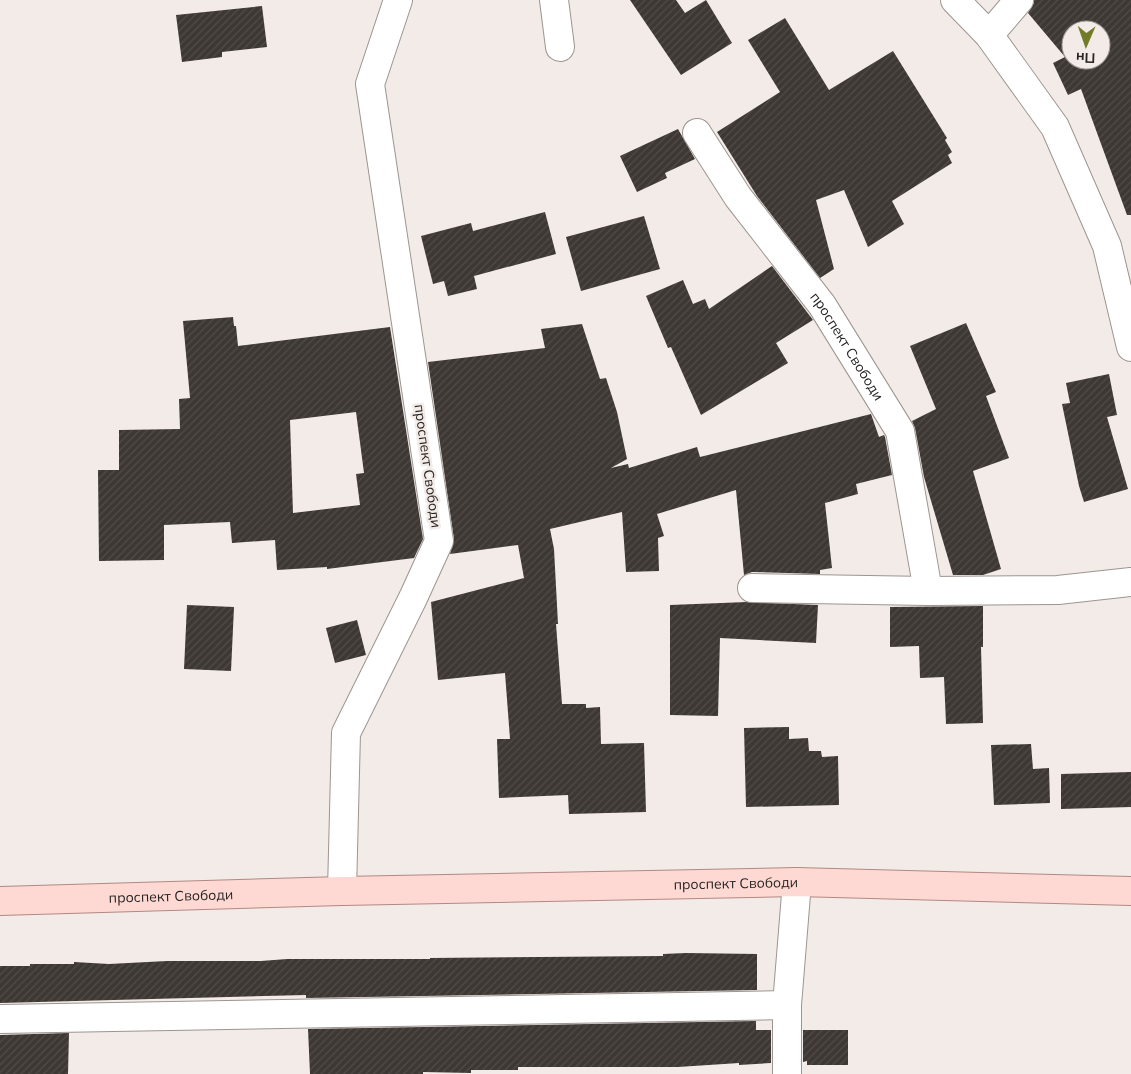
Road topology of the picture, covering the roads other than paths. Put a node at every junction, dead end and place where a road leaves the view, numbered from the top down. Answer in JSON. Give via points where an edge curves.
{"nodes":[{"id":1,"x":398,"y":0,"type":"edge"},
{"id":2,"x":554,"y":0,"type":"edge"},
{"id":3,"x":955,"y":0,"type":"edge"},
{"id":4,"x":1019,"y":0,"type":"edge"},
{"id":5,"x":989,"y":35,"type":"junction"},
{"id":6,"x":560,"y":47,"type":"dead end"},
{"id":7,"x":697,"y":133,"type":"dead end"},
{"id":8,"x":1131,"y":347,"type":"edge"},
{"id":9,"x":1131,"y":582,"type":"edge"},
{"id":10,"x":752,"y":588,"type":"dead end"},
{"id":11,"x":928,"y":591,"type":"junction"},
{"id":12,"x":796,"y":882,"type":"junction"},
{"id":13,"x":1131,"y":890,"type":"edge"},
{"id":14,"x":342,"y":891,"type":"junction"},
{"id":15,"x":0,"y":901,"type":"edge"},
{"id":16,"x":787,"y":1006,"type":"junction"},
{"id":17,"x":0,"y":1018,"type":"edge"},
{"id":18,"x":787,"y":1074,"type":"edge"}],
"edges":[{"from":1,"to":14,"type":"street","name":"проспект Свободи","via":[[370,84],[439,540],[346,733]]},
{"from":2,"to":6,"type":"street"},
{"from":3,"to":5,"type":"street"},
{"from":4,"to":5,"type":"street"},
{"from":5,"to":8,"type":"street","via":[[1055,127],[1107,246]]},
{"from":7,"to":11,"type":"street","name":"проспект Свободи","via":[[738,197],[822,305],[900,431]]},
{"from":9,"to":11,"type":"street","via":[[1058,590]]},
{"from":10,"to":11,"type":"street"},
{"from":12,"to":13,"type":"main road","name":"проспект Свободи"},
{"from":12,"to":14,"type":"main road","name":"проспект Свободи"},
{"from":12,"to":16,"type":"street"},
{"from":14,"to":15,"type":"main road","name":"проспект Свободи"},
{"from":16,"to":17,"type":"street"},
{"from":16,"to":18,"type":"street"}]}
